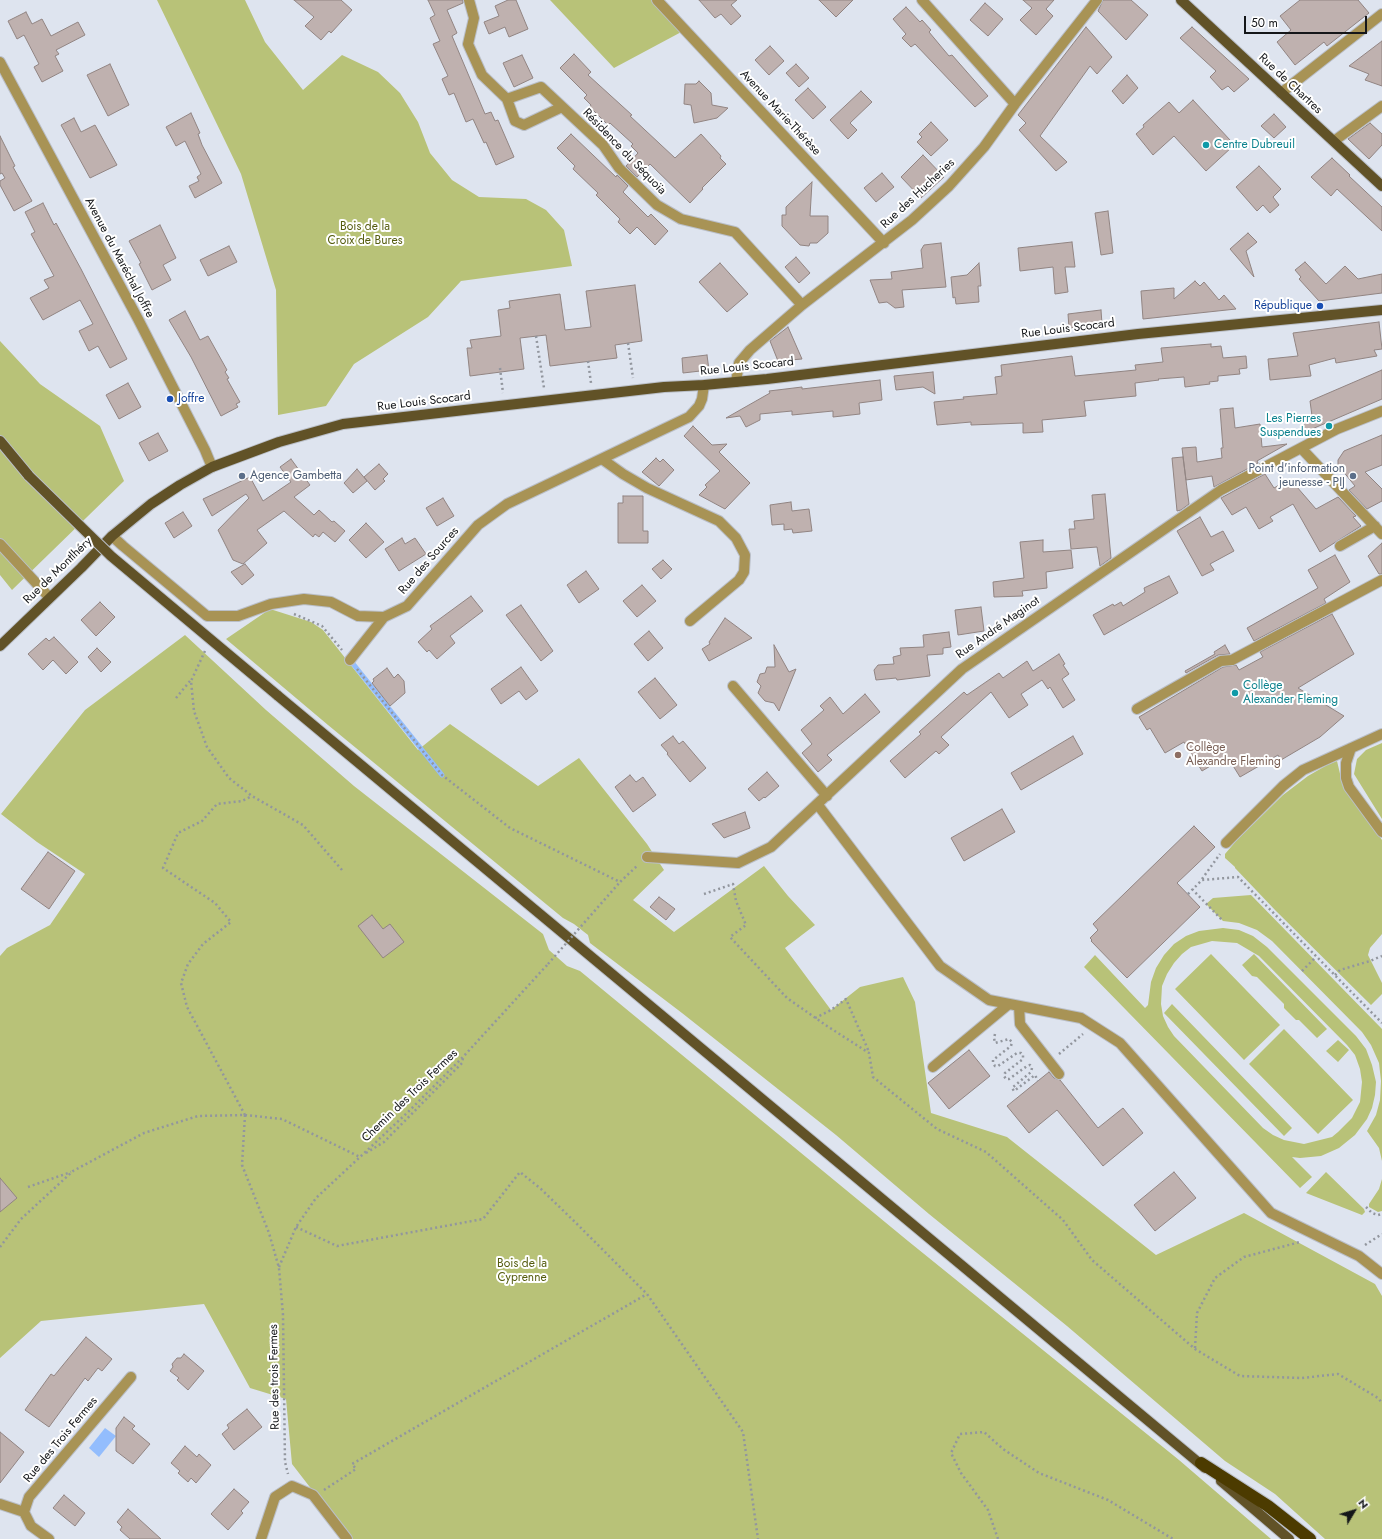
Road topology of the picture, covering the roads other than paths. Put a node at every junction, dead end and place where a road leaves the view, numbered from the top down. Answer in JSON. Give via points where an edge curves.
{"nodes":[{"id":1,"x":469,"y":0,"type":"edge"},
{"id":2,"x":657,"y":0,"type":"edge"},
{"id":3,"x":922,"y":0,"type":"edge"},
{"id":4,"x":1097,"y":0,"type":"edge"},
{"id":5,"x":1181,"y":0,"type":"edge"},
{"id":6,"x":1382,"y":14,"type":"edge"},
{"id":7,"x":0,"y":62,"type":"edge"},
{"id":8,"x":1281,"y":93,"type":"junction"},
{"id":9,"x":507,"y":99,"type":"junction"},
{"id":10,"x":1015,"y":104,"type":"junction"},
{"id":11,"x":1382,"y":106,"type":"edge"},
{"id":12,"x":562,"y":107,"type":"junction"},
{"id":13,"x":1334,"y":141,"type":"junction"},
{"id":14,"x":1382,"y":186,"type":"edge"},
{"id":15,"x":884,"y":243,"type":"junction"},
{"id":16,"x":802,"y":305,"type":"junction"},
{"id":17,"x":1382,"y":310,"type":"edge"},
{"id":18,"x":736,"y":382,"type":"junction"},
{"id":19,"x":704,"y":385,"type":"junction"},
{"id":20,"x":1382,"y":411,"type":"edge"},
{"id":21,"x":0,"y":441,"type":"edge"},
{"id":22,"x":1301,"y":448,"type":"junction"},
{"id":23,"x":602,"y":459,"type":"junction"},
{"id":24,"x":212,"y":468,"type":"junction"},
{"id":25,"x":134,"y":517,"type":"joint"},
{"id":26,"x":1375,"y":526,"type":"junction"},
{"id":27,"x":1382,"y":534,"type":"edge"},
{"id":28,"x":112,"y":536,"type":"junction"},
{"id":29,"x":0,"y":544,"type":"edge"},
{"id":30,"x":1340,"y":546,"type":"dead end"},
{"id":31,"x":1382,"y":580,"type":"edge"},
{"id":32,"x":49,"y":597,"type":"junction"},
{"id":33,"x":384,"y":617,"type":"junction"},
{"id":34,"x":690,"y":621,"type":"dead end"},
{"id":35,"x":0,"y":646,"type":"edge"},
{"id":36,"x":350,"y":660,"type":"road end"},
{"id":37,"x":733,"y":686,"type":"dead end"},
{"id":38,"x":1136,"y":709,"type":"dead end"},
{"id":39,"x":1382,"y":734,"type":"edge"},
{"id":40,"x":1351,"y":748,"type":"junction"},
{"id":41,"x":827,"y":796,"type":"junction"},
{"id":42,"x":818,"y":805,"type":"junction"},
{"id":43,"x":1382,"y":832,"type":"edge"},
{"id":44,"x":1226,"y":843,"type":"road end"},
{"id":45,"x":648,"y":856,"type":"road end"},
{"id":46,"x":1014,"y":1005,"type":"junction"},
{"id":47,"x":933,"y":1067,"type":"dead end"},
{"id":48,"x":1059,"y":1074,"type":"dead end"},
{"id":49,"x":1382,"y":1274,"type":"edge"},
{"id":50,"x":131,"y":1377,"type":"dead end"},
{"id":51,"x":1201,"y":1464,"type":"junction"},
{"id":52,"x":0,"y":1504,"type":"edge"},
{"id":53,"x":24,"y":1512,"type":"junction"},
{"id":54,"x":49,"y":1539,"type":"edge"},
{"id":55,"x":261,"y":1539,"type":"edge"},
{"id":56,"x":347,"y":1539,"type":"edge"},
{"id":57,"x":1289,"y":1539,"type":"edge"},
{"id":58,"x":1310,"y":1539,"type":"edge"}],
"edges":[{"from":1,"to":9,"type":"street","via":[[474,18],[468,44],[482,75]]},
{"from":2,"to":15,"type":"street","name":"Avenue Marie-Thérèse"},
{"from":3,"to":10,"type":"street"},
{"from":4,"to":10,"type":"street","name":"Rue des Hucheries"},
{"from":5,"to":8,"type":"main road","name":"Rue de Chartres"},
{"from":6,"to":8,"type":"street"},
{"from":7,"to":24,"type":"street","name":"Avenue du Maréchal Joffre","via":[[141,326]]},
{"from":8,"to":13,"type":"main road","name":"Rue de Chartres"},
{"from":9,"to":12,"type":"street","name":"Résidence du Séquoïa","via":[[541,87]]},
{"from":9,"to":12,"type":"street","via":[[515,122],[524,125]]},
{"from":10,"to":15,"type":"street","name":"Rue des Hucheries","via":[[984,147],[949,186]]},
{"from":11,"to":13,"type":"street"},
{"from":12,"to":16,"type":"street","name":"Résidence du Séquoïa","via":[[603,145],[619,168],[657,205],[681,219],[735,232]]},
{"from":13,"to":14,"type":"main road","name":"Rue de Chartres"},
{"from":15,"to":16,"type":"street","name":"Rue des Hucheries"},
{"from":16,"to":18,"type":"street","name":"Rue des Hucheries","via":[[750,350],[739,363]]},
{"from":17,"to":18,"type":"main road","name":"Rue Louis Scocard","via":[[1138,334]]},
{"from":18,"to":19,"type":"main road","name":"Rue Louis Scocard"},
{"from":19,"to":23,"type":"street","name":"Rue des Sources","via":[[699,406],[689,417]]},
{"from":19,"to":24,"type":"main road","name":"Rue Louis Scocard","via":[[343,424],[279,442]]},
{"from":20,"to":22,"type":"street","name":"Rue André Maginot"},
{"from":21,"to":51,"type":"main road","bridge":true,"via":[[29,476],[111,556]]},
{"from":22,"to":26,"type":"street"},
{"from":22,"to":41,"type":"street","name":"Rue André Maginot","via":[[1221,490],[962,669]]},
{"from":23,"to":33,"type":"street","name":"Rue des Sources","via":[[507,504],[478,525],[406,606]]},
{"from":23,"to":34,"type":"street","via":[[647,488],[719,521],[736,538],[746,555],[744,572],[739,580]]},
{"from":24,"to":25,"type":"main road","name":"Rue Louis Scocard","via":[[180,485]]},
{"from":25,"to":28,"type":"main road","name":"Rue de Montlhéry"},
{"from":26,"to":27,"type":"street"},
{"from":26,"to":30,"type":"street"},
{"from":28,"to":32,"type":"main road","name":"Rue de Montlhéry"},
{"from":28,"to":33,"type":"street","name":"Rue des Sources","via":[[206,616],[238,616],[286,600],[311,600],[331,602],[358,616]]},
{"from":29,"to":32,"type":"street"},
{"from":31,"to":38,"type":"street","via":[[1232,660],[1221,661]]},
{"from":32,"to":35,"type":"main road","name":"Rue de Montlhéry"},
{"from":33,"to":36,"type":"street"},
{"from":37,"to":41,"type":"street"},
{"from":39,"to":40,"type":"street"},
{"from":40,"to":43,"type":"street","via":[[1346,763],[1349,787]]},
{"from":40,"to":44,"type":"street","via":[[1303,770],[1283,786]]},
{"from":41,"to":42,"type":"street","name":"Rue André Maginot"},
{"from":42,"to":45,"type":"street","name":"Rue André Maginot","via":[[771,847],[738,863]]},
{"from":42,"to":46,"type":"street","via":[[940,966],[989,1000]]},
{"from":46,"to":47,"type":"street","via":[[995,1016]]},
{"from":46,"to":48,"type":"street","via":[[1020,1024]]},
{"from":46,"to":49,"type":"street","via":[[1081,1018],[1120,1043],[1271,1213],[1353,1252]]},
{"from":50,"to":53,"type":"street","name":"Rue des Trois Fermes","via":[[29,1497]]},
{"from":51,"to":57,"type":"main road"},
{"from":51,"to":58,"type":"highway","via":[[1268,1506]]},
{"from":52,"to":53,"type":"street"},
{"from":53,"to":54,"type":"street","via":[[31,1526]]},
{"from":55,"to":56,"type":"street","via":[[275,1497],[292,1486],[313,1496]]}]}
